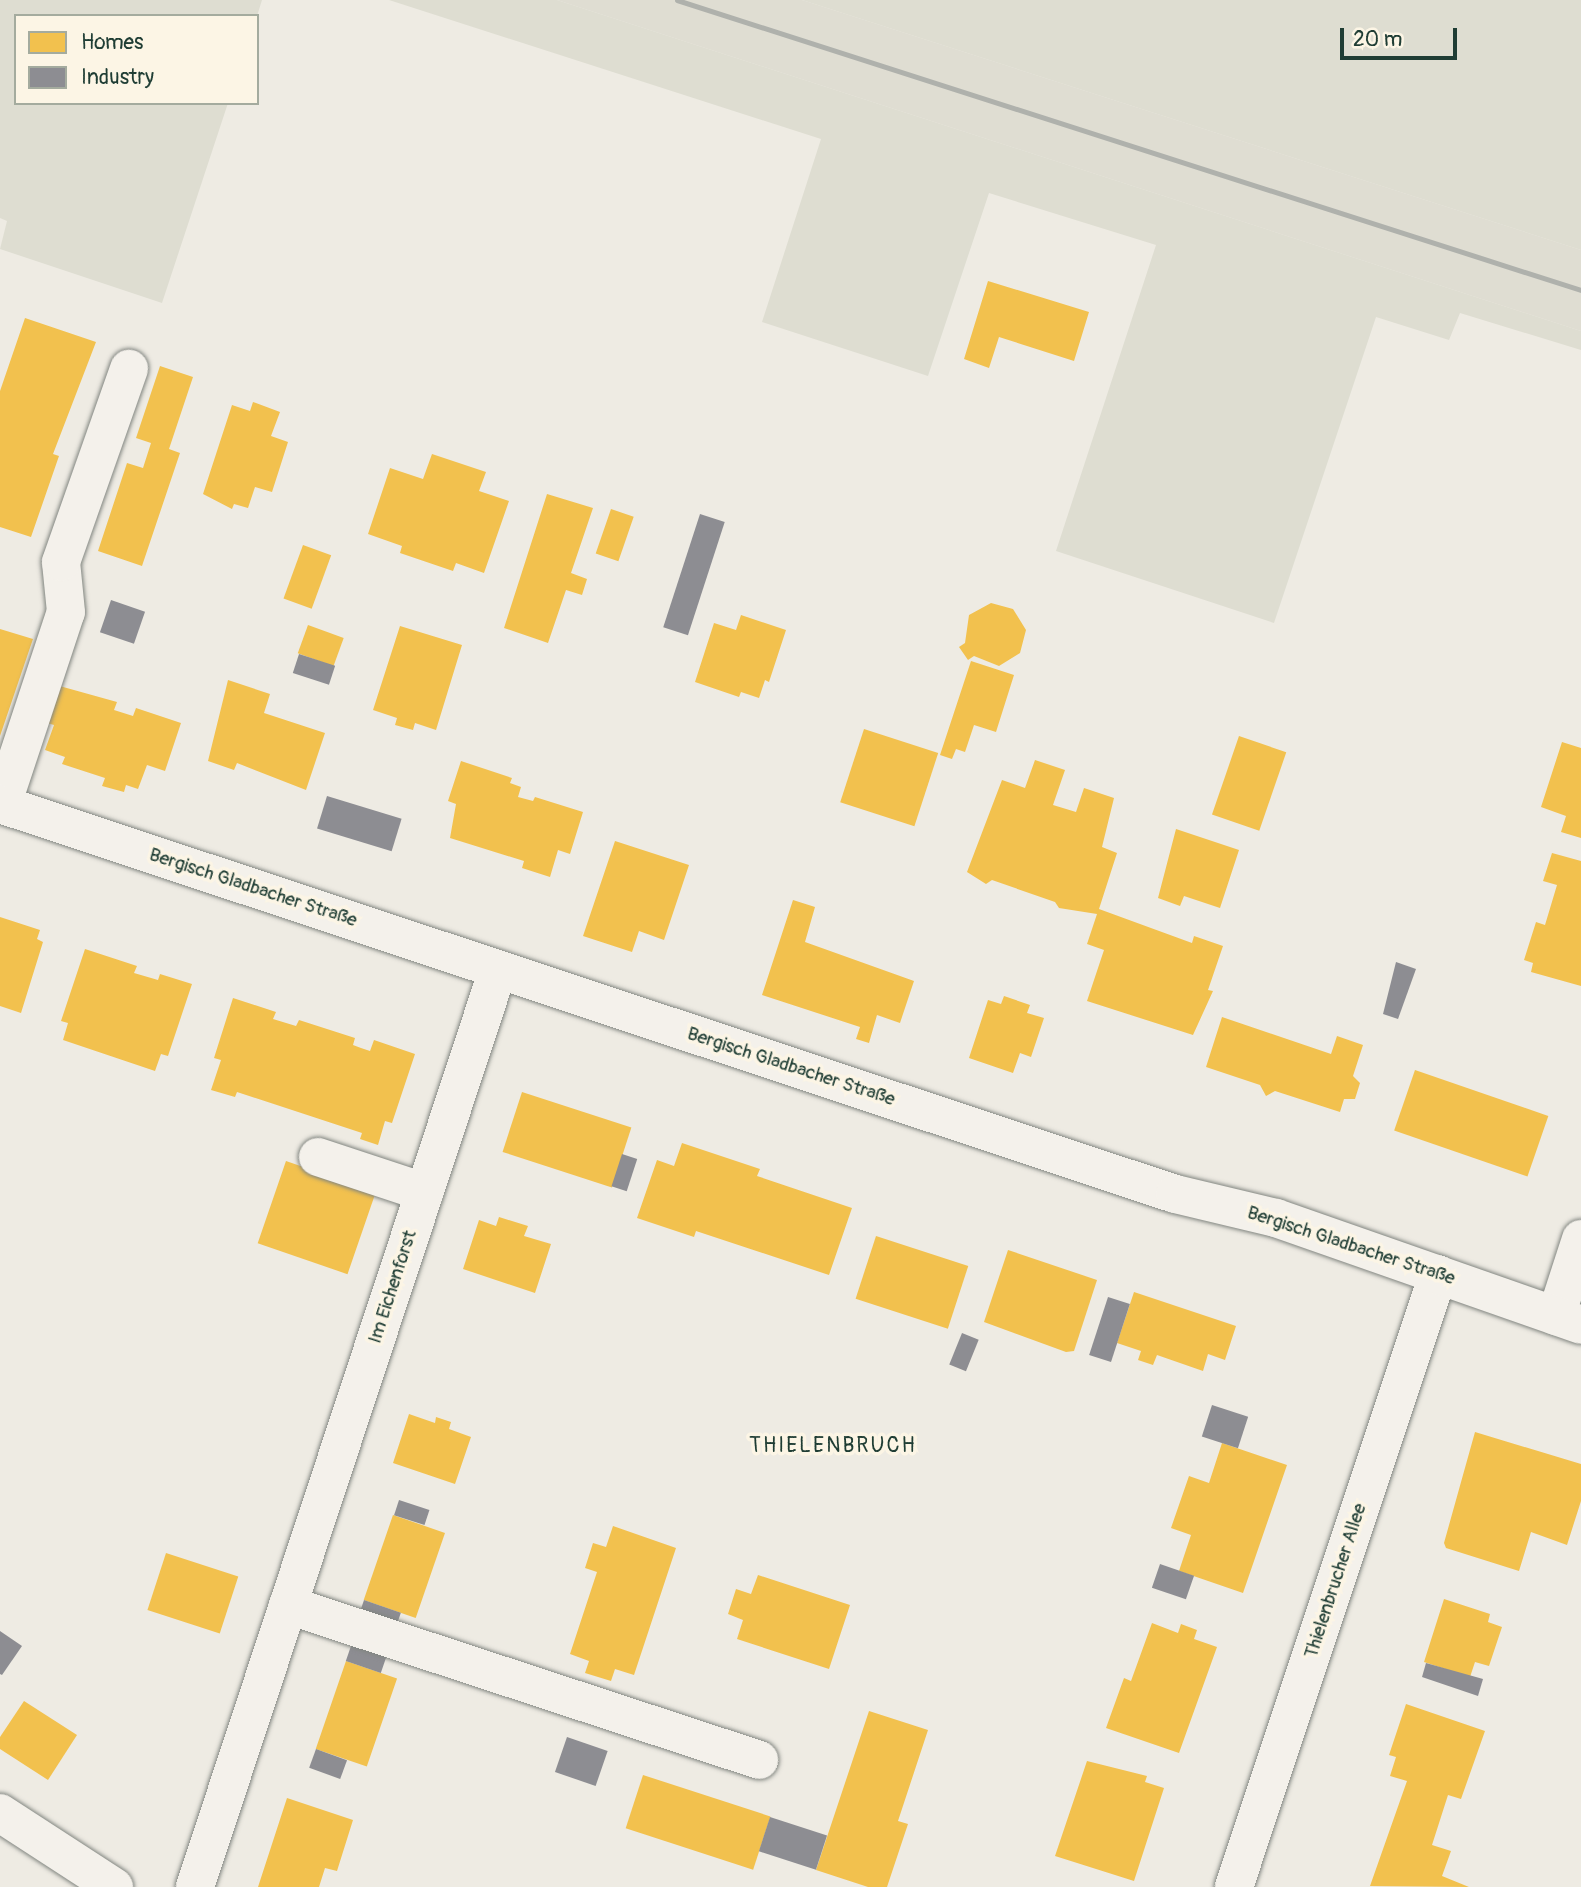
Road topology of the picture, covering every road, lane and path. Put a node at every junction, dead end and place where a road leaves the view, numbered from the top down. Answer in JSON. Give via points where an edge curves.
{"nodes":[{"id":1,"x":129,"y":369,"type":"dead end"},
{"id":2,"x":1,"y":805,"type":"edge"},
{"id":3,"x":498,"y":970,"type":"junction"},
{"id":4,"x":318,"y":1157,"type":"dead end"},
{"id":5,"x":424,"y":1192,"type":"junction"},
{"id":6,"x":1581,"y":1239,"type":"edge"},
{"id":7,"x":1438,"y":1274,"type":"junction"},
{"id":8,"x":1568,"y":1321,"type":"edge"},
{"id":9,"x":288,"y":1605,"type":"junction"},
{"id":10,"x":759,"y":1760,"type":"dead end"},
{"id":11,"x":0,"y":1814,"type":"edge"},
{"id":12,"x":114,"y":1887,"type":"edge"},
{"id":13,"x":195,"y":1887,"type":"edge"},
{"id":14,"x":1234,"y":1887,"type":"edge"}],
"edges":[{"from":1,"to":2,"type":"street","name":"Bergisch Gladbacher Straße","via":[[61,562],[66,612]]},
{"from":2,"to":3,"type":"street","name":"Bergisch Gladbacher Straße"},
{"from":3,"to":5,"type":"street","name":"Im Eichenforst"},
{"from":3,"to":7,"type":"street","name":"Bergisch Gladbacher Straße","via":[[1164,1190],[1276,1217]]},
{"from":4,"to":5,"type":"street"},
{"from":5,"to":9,"type":"street","name":"Im Eichenforst"},
{"from":6,"to":8,"type":"street"},
{"from":7,"to":8,"type":"street","name":"Bergisch Gladbacher Straße"},
{"from":7,"to":14,"type":"street","name":"Thielenbrucher Allee"},
{"from":9,"to":10,"type":"street"},
{"from":9,"to":13,"type":"street","name":"Im Eichenforst"},
{"from":11,"to":12,"type":"street"}]}
